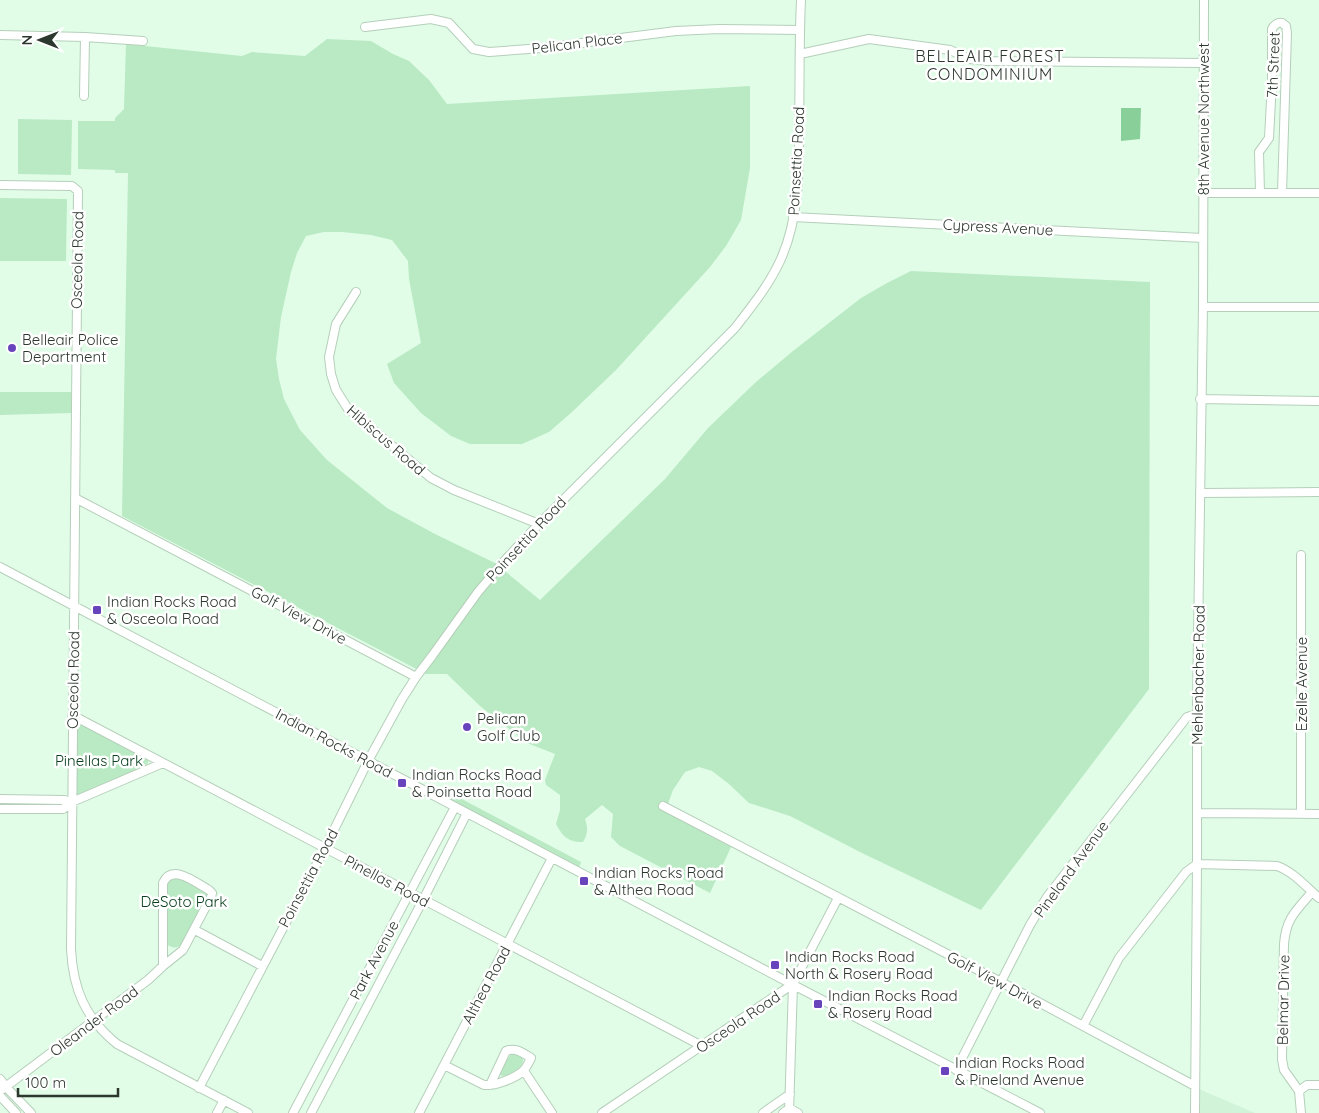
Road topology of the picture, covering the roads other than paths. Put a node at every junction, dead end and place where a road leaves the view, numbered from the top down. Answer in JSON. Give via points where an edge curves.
{"nodes":[{"id":1,"x":801,"y":0,"type":"edge"},
{"id":2,"x":1204,"y":0,"type":"edge"},
{"id":3,"x":366,"y":26,"type":"dead end"},
{"id":4,"x":800,"y":30,"type":"junction"},
{"id":5,"x":0,"y":35,"type":"edge"},
{"id":6,"x":85,"y":37,"type":"junction"},
{"id":7,"x":143,"y":41,"type":"dead end"},
{"id":8,"x":800,"y":54,"type":"junction"},
{"id":9,"x":1204,"y":63,"type":"junction"},
{"id":10,"x":84,"y":96,"type":"dead end"},
{"id":11,"x":0,"y":185,"type":"edge"},
{"id":12,"x":1203,"y":193,"type":"junction"},
{"id":13,"x":1260,"y":193,"type":"junction"},
{"id":14,"x":1282,"y":193,"type":"junction"},
{"id":15,"x":1319,"y":194,"type":"edge"},
{"id":16,"x":793,"y":217,"type":"junction"},
{"id":17,"x":1202,"y":238,"type":"junction"},
{"id":18,"x":356,"y":292,"type":"dead end"},
{"id":19,"x":1203,"y":307,"type":"junction"},
{"id":20,"x":1319,"y":307,"type":"edge"},
{"id":21,"x":1200,"y":398,"type":"junction"},
{"id":22,"x":1319,"y":401,"type":"edge"},
{"id":23,"x":1319,"y":492,"type":"edge"},
{"id":24,"x":1200,"y":493,"type":"junction"},
{"id":25,"x":75,"y":498,"type":"junction"},
{"id":26,"x":539,"y":524,"type":"junction"},
{"id":27,"x":1302,"y":554,"type":"dead end"},
{"id":28,"x":0,"y":567,"type":"edge"},
{"id":29,"x":74,"y":607,"type":"junction"},
{"id":30,"x":416,"y":677,"type":"junction"},
{"id":31,"x":1197,"y":714,"type":"junction"},
{"id":32,"x":72,"y":715,"type":"junction"},
{"id":33,"x":368,"y":761,"type":"junction"},
{"id":34,"x":163,"y":763,"type":"junction"},
{"id":35,"x":0,"y":799,"type":"edge"},
{"id":36,"x":72,"y":802,"type":"junction"},
{"id":37,"x":663,"y":806,"type":"dead end"},
{"id":38,"x":455,"y":807,"type":"junction"},
{"id":39,"x":0,"y":809,"type":"edge"},
{"id":40,"x":467,"y":813,"type":"junction"},
{"id":41,"x":1197,"y":813,"type":"junction"},
{"id":42,"x":1301,"y":814,"type":"junction"},
{"id":43,"x":1319,"y":814,"type":"edge"},
{"id":44,"x":324,"y":848,"type":"junction"},
{"id":45,"x":552,"y":858,"type":"junction"},
{"id":46,"x":1197,"y":864,"type":"junction"},
{"id":47,"x":409,"y":892,"type":"junction"},
{"id":48,"x":1312,"y":892,"type":"junction"},
{"id":49,"x":838,"y":898,"type":"junction"},
{"id":50,"x":1319,"y":898,"type":"edge"},
{"id":51,"x":423,"y":900,"type":"junction"},
{"id":52,"x":195,"y":930,"type":"junction"},
{"id":53,"x":508,"y":944,"type":"junction"},
{"id":54,"x":163,"y":966,"type":"junction"},
{"id":55,"x":262,"y":966,"type":"junction"},
{"id":56,"x":1001,"y":982,"type":"junction"},
{"id":57,"x":793,"y":984,"type":"junction"},
{"id":58,"x":93,"y":1021,"type":"junction"},
{"id":59,"x":1083,"y":1026,"type":"junction"},
{"id":60,"x":702,"y":1046,"type":"junction"},
{"id":61,"x":444,"y":1065,"type":"junction"},
{"id":62,"x":956,"y":1070,"type":"junction"},
{"id":63,"x":524,"y":1071,"type":"junction"},
{"id":64,"x":0,"y":1079,"type":"edge"},
{"id":65,"x":1319,"y":1085,"type":"edge"},
{"id":66,"x":490,"y":1086,"type":"junction"},
{"id":67,"x":1195,"y":1086,"type":"junction"},
{"id":68,"x":198,"y":1088,"type":"junction"},
{"id":69,"x":3,"y":1089,"type":"edge"},
{"id":70,"x":1299,"y":1091,"type":"junction"},
{"id":71,"x":790,"y":1094,"type":"junction"},
{"id":72,"x":0,"y":1096,"type":"edge"},
{"id":73,"x":224,"y":1100,"type":"junction"},
{"id":74,"x":787,"y":1111,"type":"edge"},
{"id":75,"x":16,"y":1113,"type":"edge"},
{"id":76,"x":31,"y":1113,"type":"edge"},
{"id":77,"x":217,"y":1113,"type":"edge"},
{"id":78,"x":248,"y":1113,"type":"edge"},
{"id":79,"x":293,"y":1113,"type":"edge"},
{"id":80,"x":311,"y":1113,"type":"edge"},
{"id":81,"x":419,"y":1113,"type":"edge"},
{"id":82,"x":552,"y":1113,"type":"edge"},
{"id":83,"x":603,"y":1113,"type":"edge"},
{"id":84,"x":763,"y":1113,"type":"edge"},
{"id":85,"x":798,"y":1113,"type":"edge"},
{"id":86,"x":1040,"y":1113,"type":"edge"},
{"id":87,"x":1195,"y":1113,"type":"edge"},
{"id":88,"x":1301,"y":1113,"type":"edge"}],
"edges":[{"from":1,"to":4,"type":"street","name":"Poinsettia Road"},
{"from":2,"to":9,"type":"street","name":"8th Avenue Northwest"},
{"from":3,"to":4,"type":"street","name":"Pelican Place","via":[[431,18],[449,23],[473,49],[488,52],[676,31]]},
{"from":4,"to":8,"type":"street","name":"Poinsettia Road"},
{"from":5,"to":6,"type":"street"},
{"from":6,"to":7,"type":"street"},
{"from":6,"to":10,"type":"street"},
{"from":8,"to":9,"type":"street","via":[[869,39],[950,50],[970,59],[987,61]]},
{"from":8,"to":16,"type":"street","name":"Poinsettia Road","via":[[799,159]]},
{"from":9,"to":12,"type":"street","name":"8th Avenue Northwest"},
{"from":11,"to":25,"type":"street","name":"Osceola Road","via":[[72,186],[78,191]]},
{"from":12,"to":13,"type":"street"},
{"from":12,"to":17,"type":"street","name":"8th Avenue Northwest"},
{"from":13,"to":14,"type":"street"},
{"from":13,"to":14,"type":"street","name":"7th Street","via":[[1259,152],[1269,138],[1272,29],[1282,22],[1287,33]]},
{"from":14,"to":15,"type":"street"},
{"from":16,"to":17,"type":"street","name":"Cypress Avenue"},
{"from":16,"to":26,"type":"street","name":"Poinsettia Road","via":[[780,261],[761,294],[735,328]]},
{"from":17,"to":19,"type":"street","name":"Mehlenbacher Road"},
{"from":18,"to":26,"type":"street","name":"Hibiscus Road","via":[[336,324],[329,357],[336,390],[348,409],[430,478]]},
{"from":19,"to":20,"type":"street"},
{"from":19,"to":21,"type":"street","name":"Mehlenbacher Road"},
{"from":21,"to":22,"type":"street"},
{"from":21,"to":24,"type":"street","name":"Mehlenbacher Road"},
{"from":23,"to":24,"type":"street"},
{"from":24,"to":31,"type":"street","name":"Mehlenbacher Road"},
{"from":25,"to":29,"type":"street","name":"Osceola Road"},
{"from":25,"to":30,"type":"street","name":"Golf View Drive"},
{"from":26,"to":30,"type":"street","name":"Poinsettia Road","via":[[478,592]]},
{"from":27,"to":42,"type":"street","name":"Ezelle Avenue"},
{"from":28,"to":29,"type":"street","name":"Indian Rocks Road"},
{"from":29,"to":32,"type":"street","name":"Osceola Road"},
{"from":29,"to":33,"type":"street","name":"Indian Rocks Road"},
{"from":30,"to":33,"type":"street","name":"Poinsettia Road"},
{"from":31,"to":41,"type":"street","name":"Mehlenbacher Road"},
{"from":31,"to":56,"type":"street","name":"Pineland Avenue","via":[[1187,717],[1047,897]]},
{"from":32,"to":34,"type":"street","name":"Pinellas Road"},
{"from":32,"to":36,"type":"street","name":"Osceola Road"},
{"from":33,"to":38,"type":"street","name":"Indian Rocks Road"},
{"from":33,"to":44,"type":"street","name":"Poinsettia Road"},
{"from":34,"to":36,"type":"street"},
{"from":34,"to":44,"type":"street","name":"Pinellas Road"},
{"from":35,"to":36,"type":"street"},
{"from":36,"to":39,"type":"street","via":[[63,809]]},
{"from":36,"to":58,"type":"street","name":"Osceola Road","via":[[72,966],[81,1001]]},
{"from":37,"to":49,"type":"street","name":"Golf View Drive"},
{"from":38,"to":40,"type":"street","name":"Indian Rocks Road"},
{"from":38,"to":47,"type":"street","name":"Park Avenue"},
{"from":40,"to":45,"type":"street","name":"Indian Rocks Road"},
{"from":40,"to":51,"type":"street","name":"Park Avenue"},
{"from":41,"to":42,"type":"street"},
{"from":41,"to":46,"type":"street","name":"Mehlenbacher Road"},
{"from":42,"to":43,"type":"street"},
{"from":44,"to":47,"type":"street","name":"Pinellas Road"},
{"from":44,"to":55,"type":"street","name":"Poinsettia Road"},
{"from":45,"to":53,"type":"street","name":"Althea Road"},
{"from":45,"to":57,"type":"street","name":"Indian Rocks Road"},
{"from":46,"to":48,"type":"street","via":[[1277,866],[1292,874]]},
{"from":46,"to":59,"type":"street","via":[[1186,872],[1119,958]]},
{"from":46,"to":67,"type":"street","name":"Mehlenbacher Road"},
{"from":47,"to":51,"type":"street","name":"Pinellas Road"},
{"from":47,"to":79,"type":"street","name":"Park Avenue"},
{"from":48,"to":50,"type":"street"},
{"from":48,"to":70,"type":"street","name":"Belmar Drive","via":[[1290,918],[1284,944],[1282,1059],[1284,1070]]},
{"from":49,"to":56,"type":"street","name":"Golf View Drive"},
{"from":49,"to":57,"type":"street","name":"Osceola Road"},
{"from":51,"to":53,"type":"street","name":"Pinellas Road"},
{"from":51,"to":80,"type":"street","name":"Park Avenue"},
{"from":52,"to":54,"type":"street","name":"Oleander Road","via":[[183,950]]},
{"from":52,"to":54,"type":"street","name":"Oleander Road","via":[[212,893],[179,874],[169,874],[162,889]]},
{"from":52,"to":55,"type":"street"},
{"from":53,"to":60,"type":"street","name":"Pinellas Road"},
{"from":53,"to":61,"type":"street","name":"Althea Road"},
{"from":54,"to":58,"type":"street","name":"Oleander Road"},
{"from":55,"to":68,"type":"street","name":"Poinsettia Road"},
{"from":56,"to":59,"type":"street","name":"Golf View Drive"},
{"from":56,"to":62,"type":"street","name":"Pineland Avenue"},
{"from":57,"to":60,"type":"street","name":"Osceola Road"},
{"from":57,"to":62,"type":"street","name":"Indian Rocks Road"},
{"from":57,"to":71,"type":"street"},
{"from":58,"to":68,"type":"street","name":"Osceola Road","via":[[117,1044]]},
{"from":58,"to":69,"type":"street","name":"Oleander Road"},
{"from":59,"to":67,"type":"street","name":"Golf View Drive"},
{"from":60,"to":83,"type":"street","name":"Osceola Road"},
{"from":61,"to":66,"type":"street"},
{"from":61,"to":81,"type":"street","name":"Althea Road"},
{"from":62,"to":86,"type":"street","name":"Indian Rocks Road"},
{"from":63,"to":66,"type":"street"},
{"from":63,"to":66,"type":"street","via":[[531,1058],[517,1050],[506,1051]]},
{"from":63,"to":82,"type":"street"},
{"from":64,"to":69,"type":"street"},
{"from":65,"to":70,"type":"street","via":[[1307,1084]]},
{"from":67,"to":87,"type":"street","name":"Mehlenbacher Road"},
{"from":68,"to":73,"type":"street","name":"Osceola Road"},
{"from":69,"to":76,"type":"street"},
{"from":70,"to":88,"type":"street"},
{"from":71,"to":74,"type":"street"},
{"from":71,"to":84,"type":"street"},
{"from":72,"to":75,"type":"street"},
{"from":73,"to":77,"type":"street"},
{"from":73,"to":78,"type":"street","name":"Osceola Road"},
{"from":74,"to":85,"type":"street"}]}
